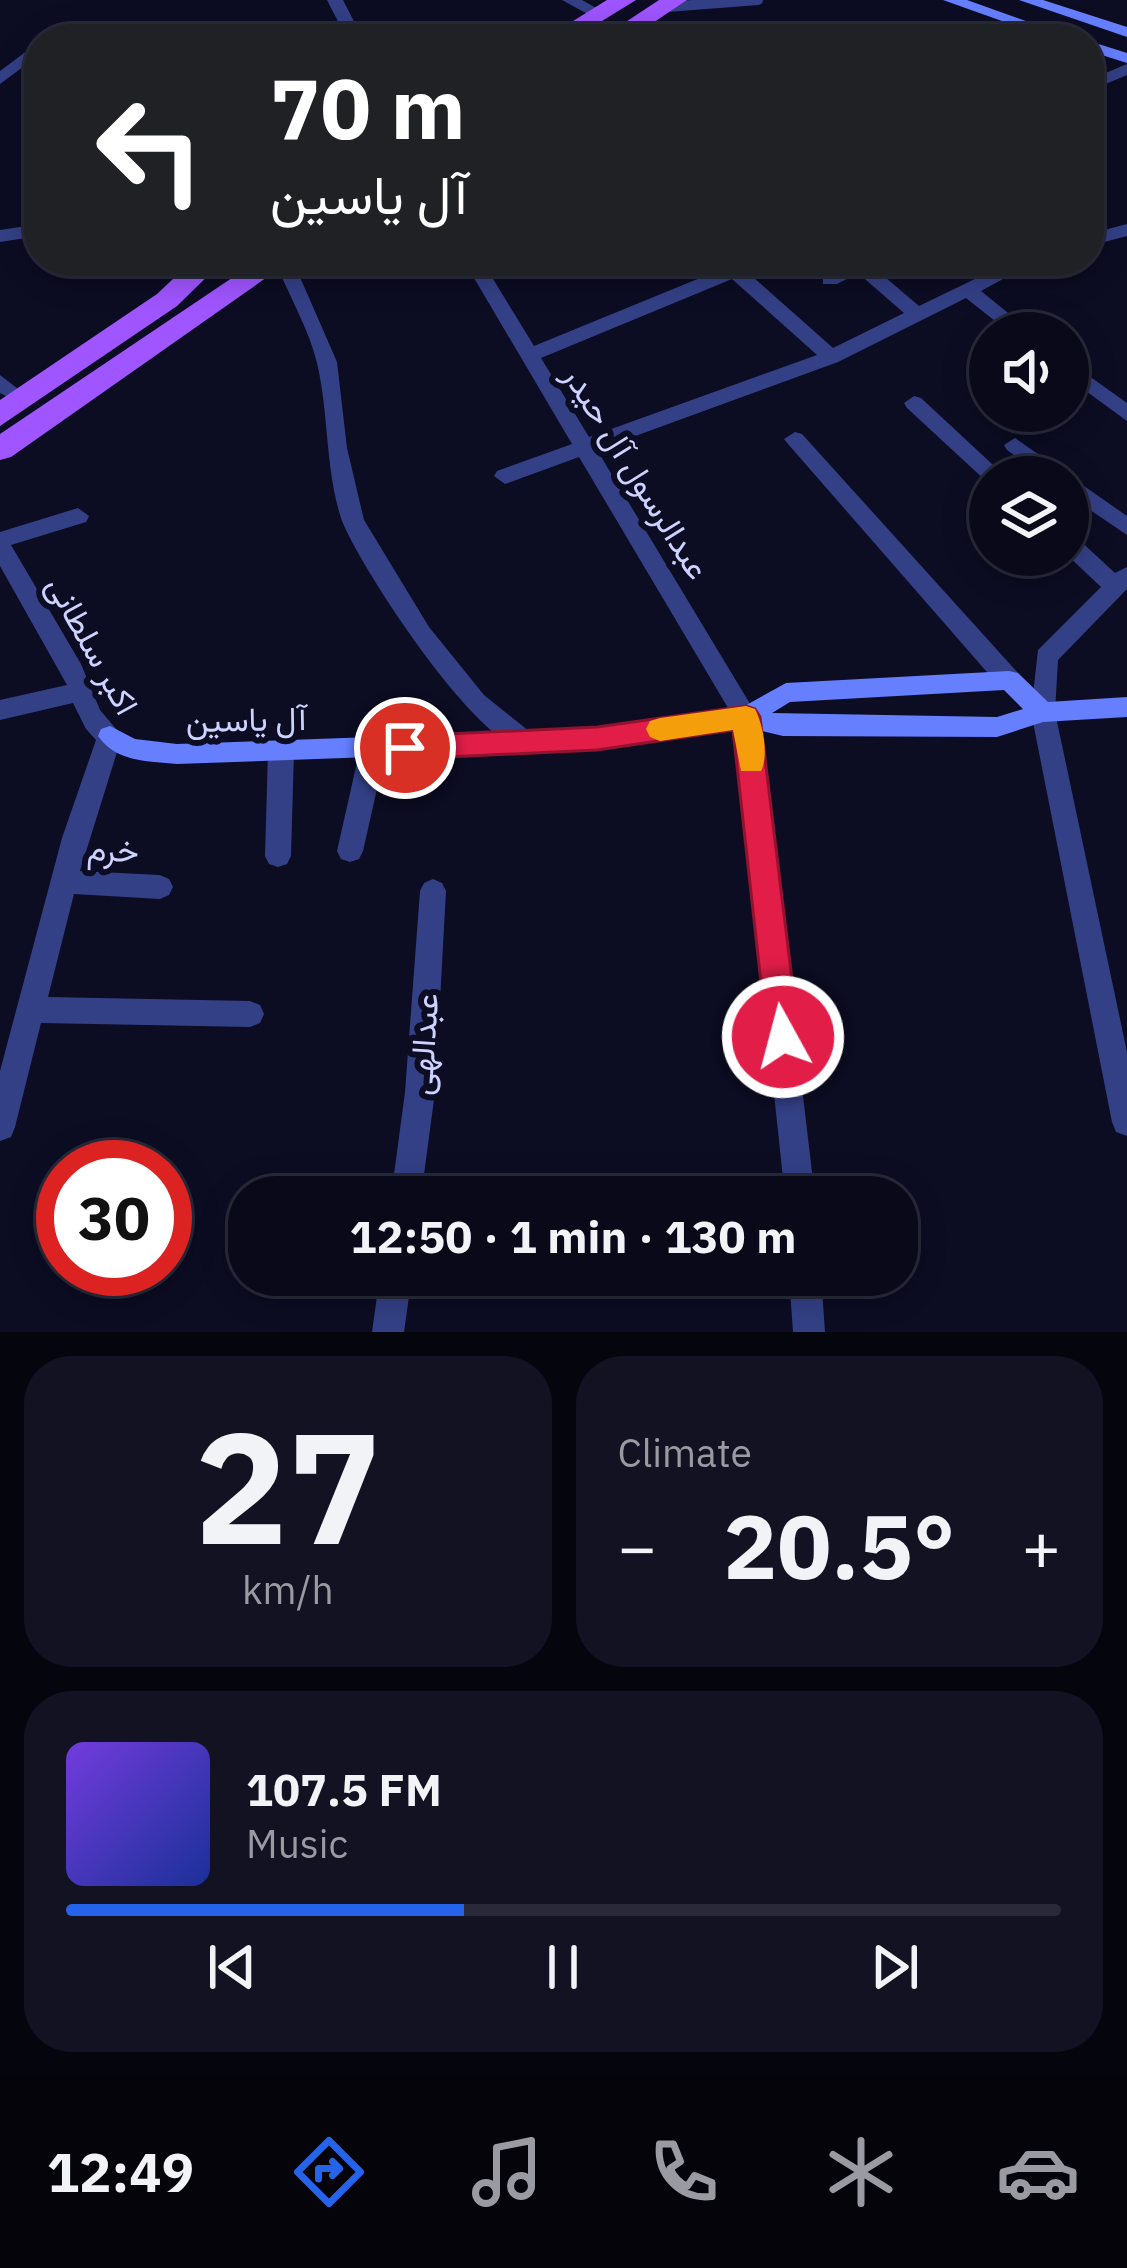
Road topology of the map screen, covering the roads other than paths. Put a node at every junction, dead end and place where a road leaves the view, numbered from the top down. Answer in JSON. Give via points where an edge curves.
{"nodes":[{"id":1,"x":570,"y":0,"type":"edge"},
{"id":2,"x":624,"y":0,"type":"edge"},
{"id":3,"x":758,"y":0,"type":"edge"},
{"id":4,"x":951,"y":0,"type":"edge"},
{"id":5,"x":1027,"y":0,"type":"edge"},
{"id":6,"x":669,"y":4,"type":"edge"},
{"id":7,"x":599,"y":14,"type":"junction"},
{"id":8,"x":1085,"y":18,"type":"junction"},
{"id":9,"x":582,"y":24,"type":"edge"},
{"id":10,"x":636,"y":24,"type":"edge"},
{"id":11,"x":1023,"y":24,"type":"edge"},
{"id":12,"x":1088,"y":24,"type":"edge"},
{"id":13,"x":1103,"y":24,"type":"edge"},
{"id":14,"x":24,"y":59,"type":"edge"},
{"id":15,"x":0,"y":79,"type":"edge"},
{"id":16,"x":192,"y":276,"type":"edge"},
{"id":17,"x":258,"y":276,"type":"edge"},
{"id":18,"x":287,"y":276,"type":"edge"},
{"id":19,"x":488,"y":276,"type":"edge"},
{"id":20,"x":707,"y":276,"type":"edge"},
{"id":21,"x":740,"y":276,"type":"edge"},
{"id":22,"x":838,"y":276,"type":"edge"},
{"id":23,"x":877,"y":276,"type":"edge"},
{"id":24,"x":998,"y":276,"type":"edge"},
{"id":25,"x":830,"y":280,"type":"dead end"},
{"id":26,"x":970,"y":292,"type":"junction"},
{"id":27,"x":996,"y":312,"type":"edge"},
{"id":28,"x":919,"y":316,"type":"junction"},
{"id":29,"x":527,"y":356,"type":"junction"},
{"id":30,"x":831,"y":357,"type":"junction"},
{"id":31,"x":1089,"y":384,"type":"edge"},
{"id":32,"x":3,"y":397,"type":"edge"},
{"id":33,"x":914,"y":403,"type":"dead end"},
{"id":34,"x":1127,"y":414,"type":"edge"},
{"id":35,"x":795,"y":439,"type":"dead end"},
{"id":36,"x":582,"y":444,"type":"junction"},
{"id":37,"x":1015,"y":445,"type":"dead end"},
{"id":38,"x":0,"y":449,"type":"edge"},
{"id":39,"x":972,"y":456,"type":"edge"},
{"id":40,"x":1030,"y":456,"type":"edge"},
{"id":41,"x":505,"y":476,"type":"dead end"},
{"id":42,"x":1089,"y":499,"type":"edge"},
{"id":43,"x":78,"y":516,"type":"dead end"},
{"id":44,"x":1127,"y":527,"type":"edge"},
{"id":45,"x":0,"y":543,"type":"edge"},
{"id":46,"x":1089,"y":558,"type":"edge"},
{"id":47,"x":1121,"y":581,"type":"edge"},
{"id":48,"x":1009,"y":680,"type":"junction"},
{"id":49,"x":80,"y":692,"type":"junction"},
{"id":50,"x":1127,"y":707,"type":"edge"},
{"id":51,"x":0,"y":710,"type":"edge"},
{"id":52,"x":1043,"y":712,"type":"junction"},
{"id":53,"x":746,"y":717,"type":"junction"},
{"id":54,"x":110,"y":736,"type":"junction"},
{"id":55,"x":526,"y":743,"type":"junction"},
{"id":56,"x":373,"y":749,"type":"junction"},
{"id":57,"x":281,"y":751,"type":"junction"},
{"id":58,"x":350,"y":851,"type":"dead end"},
{"id":59,"x":278,"y":856,"type":"dead end"},
{"id":60,"x":64,"y":883,"type":"junction"},
{"id":61,"x":160,"y":887,"type":"dead end"},
{"id":62,"x":433,"y":891,"type":"dead end"},
{"id":63,"x":32,"y":1010,"type":"junction"},
{"id":64,"x":250,"y":1014,"type":"dead end"},
{"id":65,"x":1127,"y":1122,"type":"edge"},
{"id":66,"x":0,"y":1127,"type":"edge"},
{"id":67,"x":409,"y":1176,"type":"edge"},
{"id":68,"x":798,"y":1176,"type":"edge"},
{"id":69,"x":393,"y":1296,"type":"edge"},
{"id":70,"x":806,"y":1296,"type":"edge"},
{"id":71,"x":388,"y":1332,"type":"edge"},
{"id":72,"x":809,"y":1332,"type":"edge"}],
"edges":[{"from":1,"to":7,"type":"street"},
{"from":2,"to":7,"type":"main road"},
{"from":3,"to":6,"type":"lane","via":[[740,8]]},
{"from":4,"to":11,"type":"street"},
{"from":5,"to":8,"type":"street"},
{"from":6,"to":10,"type":"main road"},
{"from":7,"to":9,"type":"main road"},
{"from":8,"to":12,"type":"street"},
{"from":8,"to":13,"type":"street"},
{"from":14,"to":15,"type":"street"},
{"from":16,"to":32,"type":"main road","via":[[167,300]]},
{"from":17,"to":38,"type":"main road"},
{"from":18,"to":55,"type":"street","via":[[327,362],[353,521],[475,703]]},
{"from":19,"to":29,"type":"street","name":"عبدالرسول آل حیدر"},
{"from":20,"to":29,"type":"street"},
{"from":21,"to":30,"type":"street"},
{"from":22,"to":25,"type":"street"},
{"from":23,"to":28,"type":"street"},
{"from":24,"to":26,"type":"street"},
{"from":26,"to":27,"type":"street"},
{"from":26,"to":28,"type":"street"},
{"from":28,"to":30,"type":"street"},
{"from":29,"to":36,"type":"street","name":"عبدالرسول آل حیدر"},
{"from":30,"to":36,"type":"street"},
{"from":31,"to":34,"type":"street"},
{"from":33,"to":39,"type":"street"},
{"from":35,"to":48,"type":"street"},
{"from":36,"to":41,"type":"street"},
{"from":36,"to":53,"type":"street","name":"عبدالرسول آل حیدر"},
{"from":37,"to":40,"type":"street"},
{"from":42,"to":44,"type":"street"},
{"from":43,"to":45,"type":"street"},
{"from":45,"to":49,"type":"street","name":"اکبر سلطانی"},
{"from":46,"to":47,"type":"street"},
{"from":47,"to":52,"type":"street","via":[[1046,657]]},
{"from":48,"to":52,"type":"street"},
{"from":48,"to":53,"type":"street","name":"آل یاسین","via":[[786,693]]},
{"from":49,"to":51,"type":"street"},
{"from":49,"to":54,"type":"street","name":"اکبر سلطانی"},
{"from":50,"to":52,"type":"street","name":"آل یاسین"},
{"from":52,"to":53,"type":"street","name":"آل یاسین","via":[[997,727],[783,726]]},
{"from":52,"to":65,"type":"street"},
{"from":53,"to":55,"type":"street","name":"آل یاسین"},
{"from":53,"to":68,"type":"street"},
{"from":54,"to":57,"type":"street","name":"آل یاسین","via":[[130,749],[177,754]]},
{"from":54,"to":60,"type":"street","name":"اکبر سلطانی"},
{"from":55,"to":56,"type":"street","name":"آل یاسین"},
{"from":56,"to":57,"type":"street","name":"آل یاسین"},
{"from":56,"to":58,"type":"street"},
{"from":57,"to":59,"type":"street"},
{"from":60,"to":61,"type":"street","name":"خرم"},
{"from":60,"to":63,"type":"street","name":"اکبر سلطانی"},
{"from":62,"to":67,"type":"street","name":"عبدالهی"},
{"from":63,"to":64,"type":"street"},
{"from":63,"to":66,"type":"street","name":"اکبر سلطانی"},
{"from":69,"to":71,"type":"street"},
{"from":70,"to":72,"type":"street"}]}
